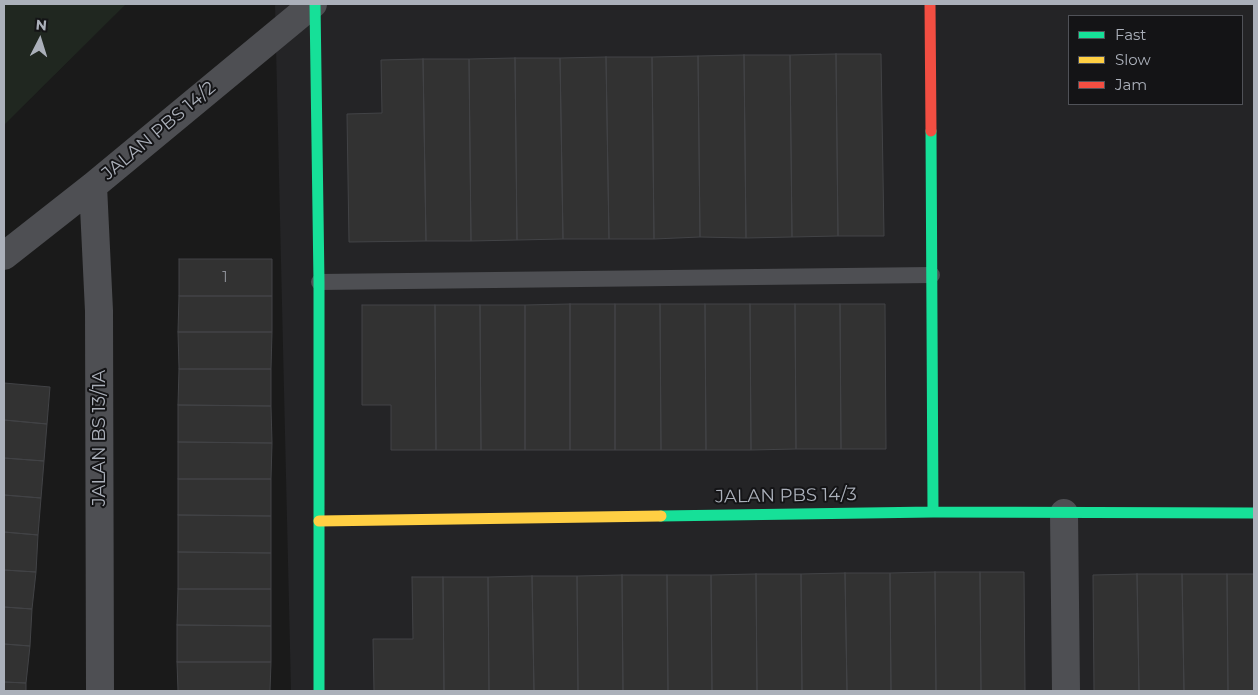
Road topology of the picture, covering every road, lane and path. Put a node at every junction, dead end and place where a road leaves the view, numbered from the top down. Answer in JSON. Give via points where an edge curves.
{"nodes":[{"id":1,"x":314,"y":4,"type":"edge"},
{"id":2,"x":930,"y":4,"type":"edge"},
{"id":3,"x":93,"y":186,"type":"junction"},
{"id":4,"x":4,"y":256,"type":"edge"},
{"id":5,"x":932,"y":275,"type":"junction"},
{"id":6,"x":319,"y":282,"type":"junction"},
{"id":7,"x":933,"y":512,"type":"junction"},
{"id":8,"x":1254,"y":512,"type":"edge"},
{"id":9,"x":1064,"y":513,"type":"junction"},
{"id":10,"x":319,"y":521,"type":"junction"},
{"id":11,"x":100,"y":691,"type":"edge"},
{"id":12,"x":319,"y":691,"type":"edge"},
{"id":13,"x":1066,"y":691,"type":"edge"}],
"edges":[{"from":1,"to":3,"type":"street","name":"JALAN PBS 14/2"},
{"from":1,"to":6,"type":"street"},
{"from":2,"to":5,"type":"street"},
{"from":3,"to":4,"type":"street","name":"JALAN PBS 14/2"},
{"from":3,"to":11,"type":"street","name":"JALAN BS 13/1A","via":[[100,311]]},
{"from":5,"to":6,"type":"lane"},
{"from":5,"to":7,"type":"street"},
{"from":6,"to":10,"type":"street"},
{"from":7,"to":9,"type":"street","name":"JALAN PBS 14/3"},
{"from":7,"to":10,"type":"street","name":"JALAN PBS 14/3"},
{"from":8,"to":9,"type":"street","name":"JALAN PBS 14/3"},
{"from":9,"to":13,"type":"street"},
{"from":10,"to":12,"type":"street"}]}
